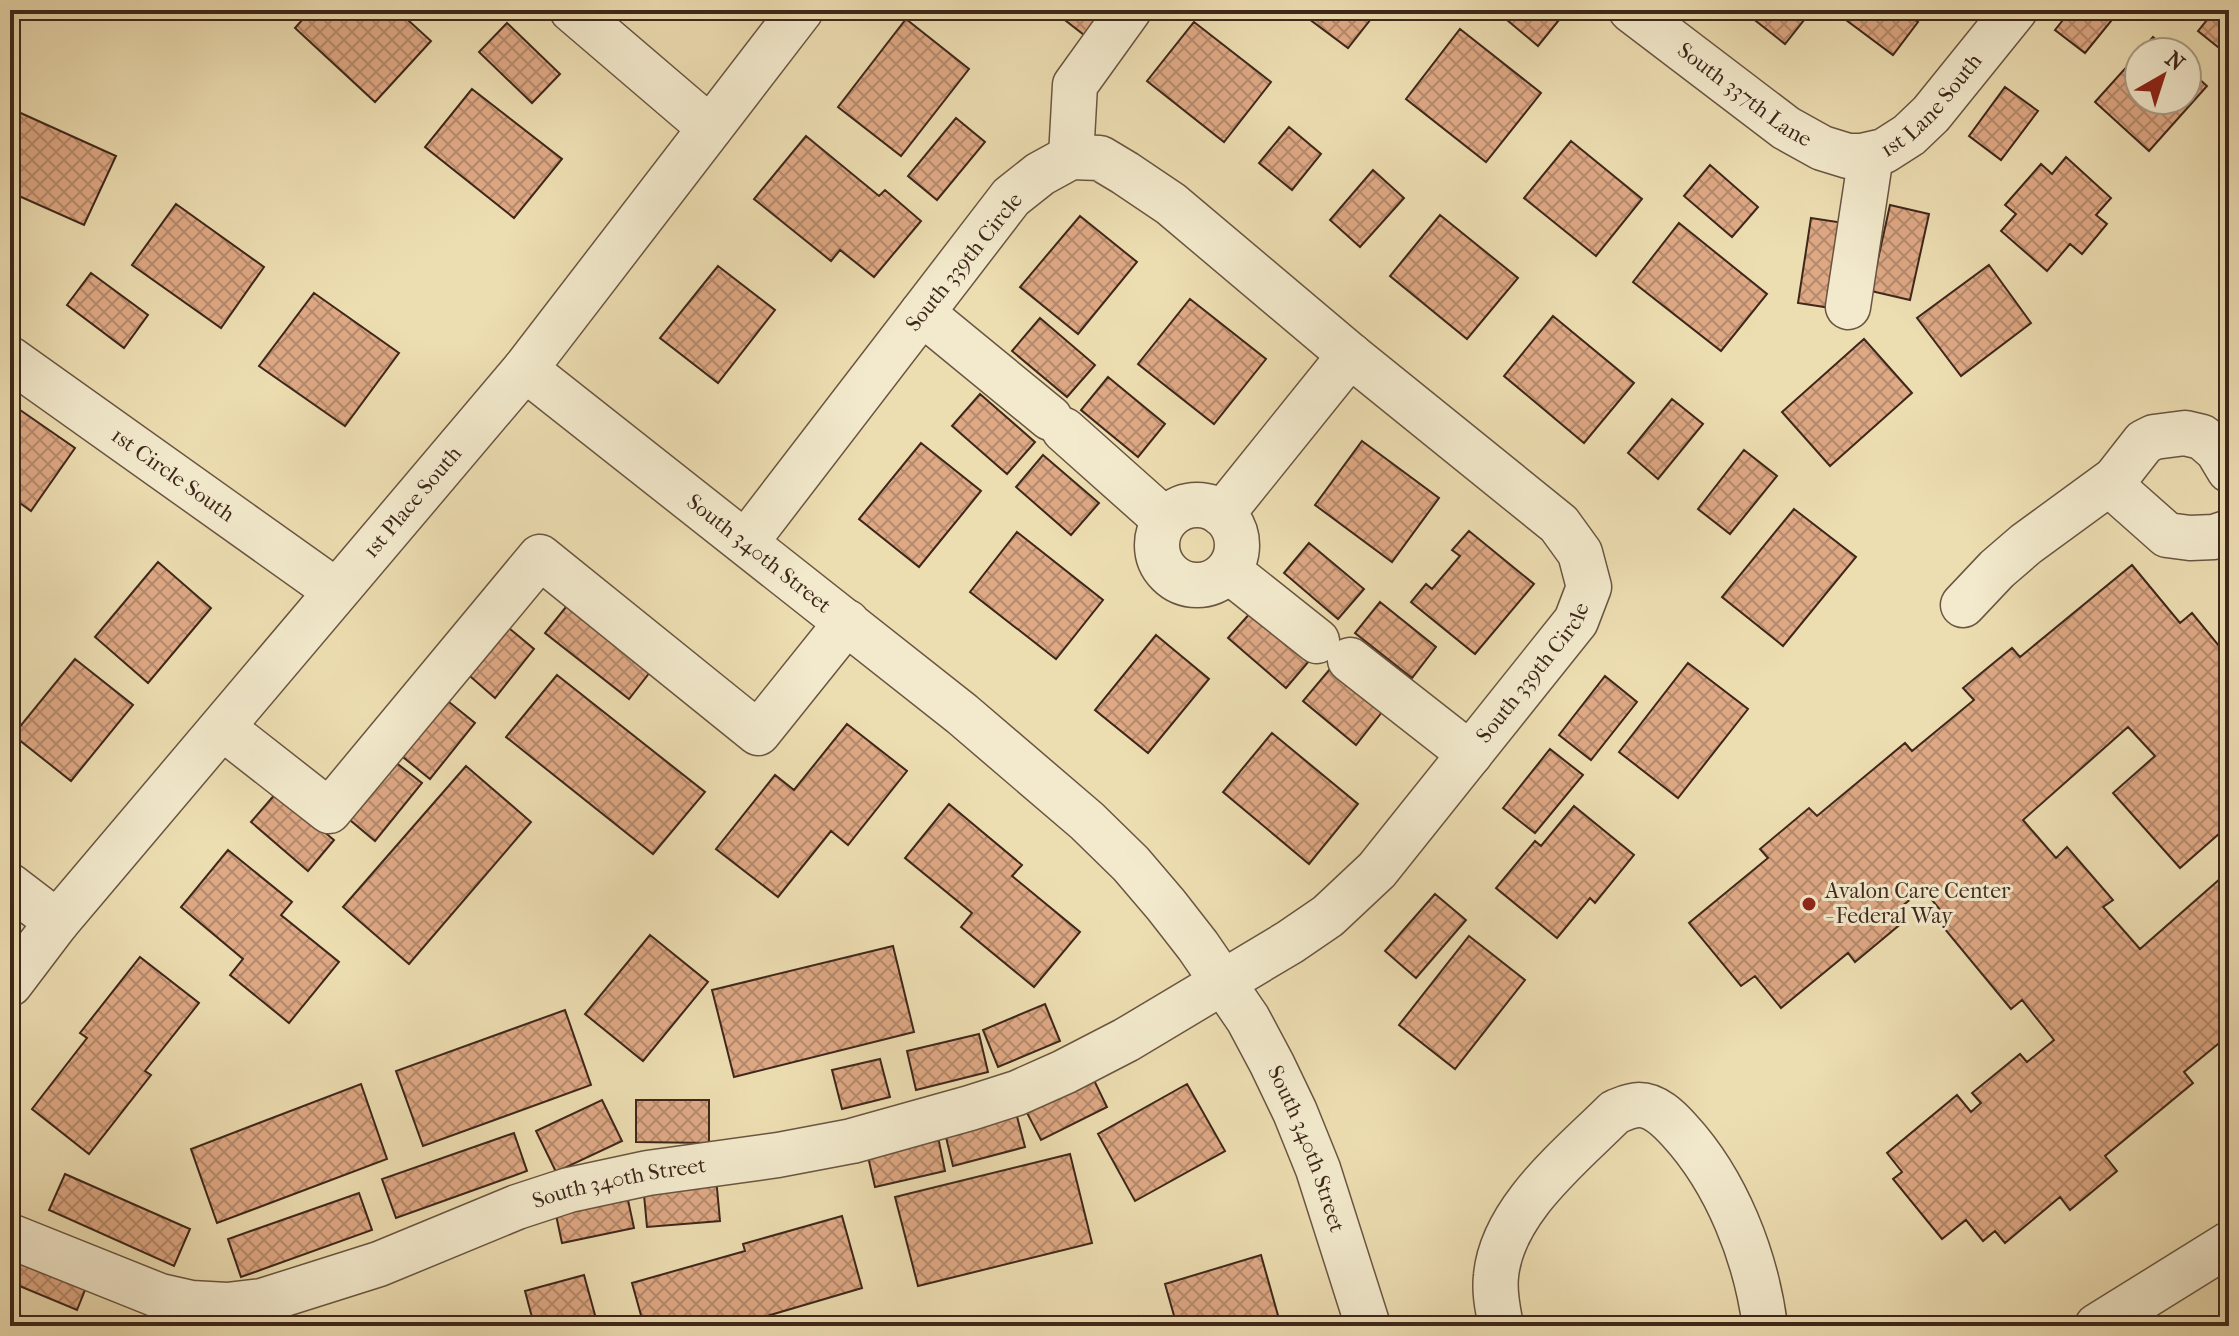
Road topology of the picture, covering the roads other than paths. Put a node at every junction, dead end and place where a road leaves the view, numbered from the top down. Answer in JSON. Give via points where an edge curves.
{"nodes":[{"id":1,"x":572,"y":10,"type":"edge"},
{"id":2,"x":801,"y":10,"type":"edge"},
{"id":3,"x":1129,"y":10,"type":"edge"},
{"id":4,"x":1631,"y":10,"type":"edge"},
{"id":5,"x":2015,"y":10,"type":"edge"},
{"id":6,"x":710,"y":128,"type":"junction"},
{"id":7,"x":1871,"y":155,"type":"junction"},
{"id":8,"x":1071,"y":157,"type":"junction"},
{"id":9,"x":1848,"y":307,"type":"dead end"},
{"id":10,"x":922,"y":313,"type":"junction"},
{"id":11,"x":1350,"y":355,"type":"junction"},
{"id":12,"x":10,"y":359,"type":"edge"},
{"id":13,"x":525,"y":369,"type":"junction"},
{"id":14,"x":2229,"y":470,"type":"edge"},
{"id":15,"x":2115,"y":479,"type":"junction"},
{"id":16,"x":1222,"y":514,"type":"junction"},
{"id":17,"x":1165,"y":520,"type":"junction"},
{"id":18,"x":2229,"y":532,"type":"edge"},
{"id":19,"x":746,"y":542,"type":"junction"},
{"id":20,"x":1229,"y":571,"type":"junction"},
{"id":21,"x":336,"y":591,"type":"junction"},
{"id":22,"x":1963,"y":605,"type":"dead end"},
{"id":23,"x":847,"y":622,"type":"junction"},
{"id":24,"x":223,"y":728,"type":"junction"},
{"id":25,"x":1470,"y":754,"type":"junction"},
{"id":26,"x":10,"y":886,"type":"edge"},
{"id":27,"x":57,"y":922,"type":"junction"},
{"id":28,"x":1223,"y":981,"type":"junction"},
{"id":29,"x":10,"y":984,"type":"edge"},
{"id":30,"x":10,"y":1236,"type":"edge"},
{"id":31,"x":2229,"y":1244,"type":"edge"},
{"id":32,"x":1368,"y":1326,"type":"edge"},
{"id":33,"x":1501,"y":1326,"type":"edge"},
{"id":34,"x":1765,"y":1326,"type":"edge"},
{"id":35,"x":2097,"y":1326,"type":"edge"}],
"edges":[{"from":1,"to":6,"type":"street"},
{"from":2,"to":6,"type":"street","name":"1st Place South"},
{"from":3,"to":8,"type":"street","via":[[1075,85]]},
{"from":4,"to":7,"type":"street","name":"South 337th Lane","via":[[1796,134],[1837,153]]},
{"from":5,"to":7,"type":"street","name":"1st Lane South","via":[[1931,114],[1893,146]]},
{"from":6,"to":13,"type":"street","name":"1st Place South"},
{"from":7,"to":9,"type":"street"},
{"from":8,"to":10,"type":"street","name":"South 339th Circle","via":[[1011,197]]},
{"from":8,"to":11,"type":"street","name":"South 339th Circle","via":[[1100,158],[1171,204]]},
{"from":10,"to":17,"type":"street"},
{"from":10,"to":19,"type":"street","name":"South 339th Circle"},
{"from":11,"to":16,"type":"street"},
{"from":11,"to":25,"type":"street","name":"South 339th Circle","via":[[1559,524],[1580,553],[1589,587],[1576,621]]},
{"from":12,"to":21,"type":"street","name":"1st Circle South"},
{"from":13,"to":19,"type":"street","name":"South 340th Street"},
{"from":13,"to":21,"type":"street","name":"1st Place South"},
{"from":14,"to":15,"type":"street","via":[[2202,437],[2163,434],[2144,442]]},
{"from":15,"to":18,"type":"street","via":[[2123,496],[2167,535],[2214,537]]},
{"from":15,"to":22,"type":"street","via":[[2026,544]]},
{"from":16,"to":17,"type":"street","via":[[1193,505]]},
{"from":16,"to":20,"type":"street","via":[[1238,541]]},
{"from":17,"to":20,"type":"street","via":[[1157,550],[1172,577],[1202,586]]},
{"from":19,"to":23,"type":"street","name":"South 340th Street"},
{"from":20,"to":25,"type":"street"},
{"from":21,"to":24,"type":"street","name":"1st Place South"},
{"from":23,"to":24,"type":"street","via":[[758,733],[540,557],[329,811]]},
{"from":23,"to":28,"type":"street","name":"South 340th Street","via":[[1087,821],[1166,905]]},
{"from":24,"to":27,"type":"street","name":"1st Place South"},
{"from":25,"to":28,"type":"street","name":"South 339th Circle","via":[[1377,870],[1328,916]]},
{"from":26,"to":27,"type":"street"},
{"from":27,"to":29,"type":"street","name":"1st Place South"},
{"from":28,"to":30,"type":"street","name":"South 340th Street","via":[[1126,1040],[1017,1093],[852,1141],[569,1190],[379,1264],[262,1301],[227,1305],[160,1296]]},
{"from":28,"to":32,"type":"street","name":"South 340th Street","via":[[1295,1112]]},
{"from":31,"to":35,"type":"street"},
{"from":33,"to":34,"type":"street","via":[[1495,1277],[1508,1232],[1538,1190],[1615,1112],[1642,1104],[1671,1121],[1713,1173],[1755,1274]]}]}
